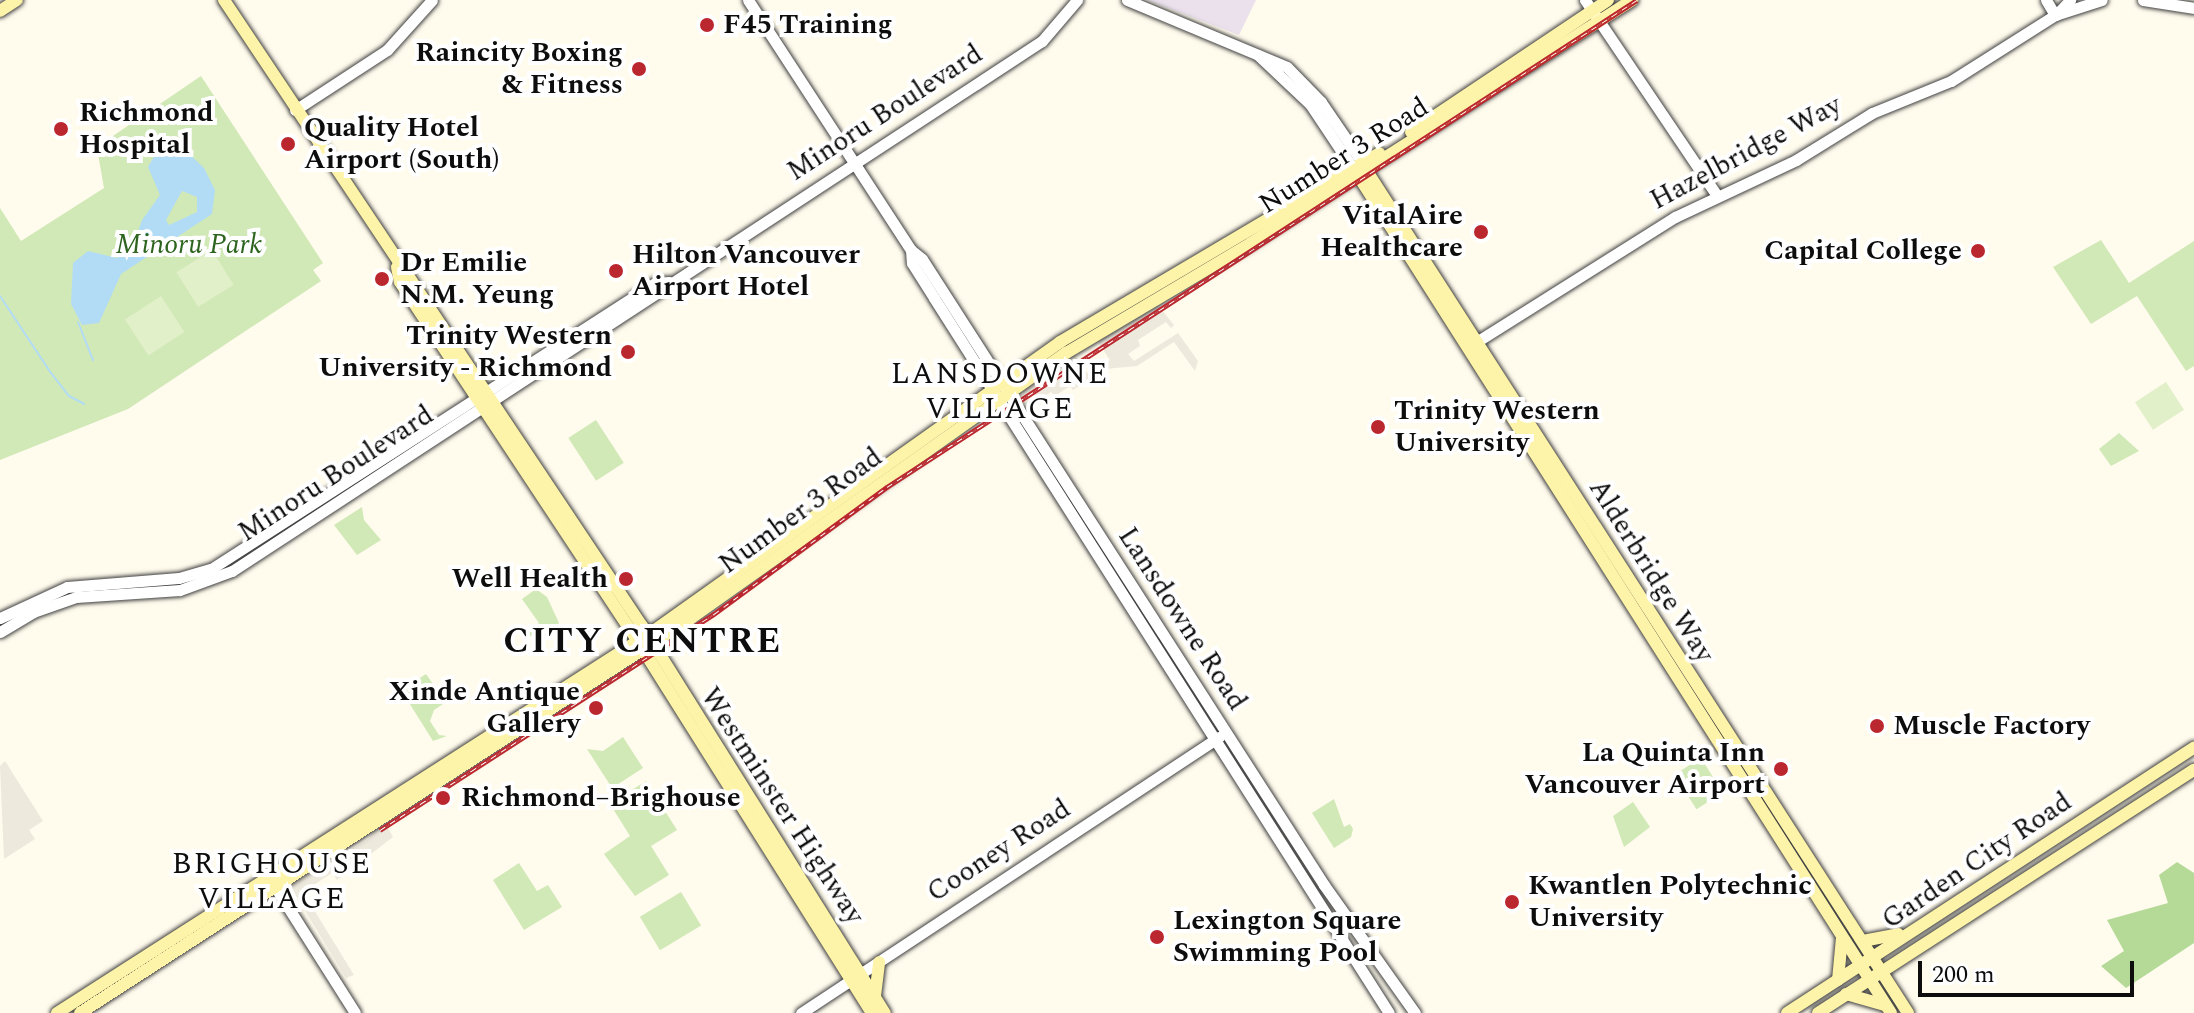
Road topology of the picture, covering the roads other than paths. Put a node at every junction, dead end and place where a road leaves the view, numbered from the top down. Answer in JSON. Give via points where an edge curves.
{"nodes":[{"id":1,"x":17,"y":0,"type":"edge"},
{"id":2,"x":432,"y":0,"type":"edge"},
{"id":3,"x":748,"y":0,"type":"edge"},
{"id":4,"x":1077,"y":0,"type":"edge"},
{"id":5,"x":1127,"y":0,"type":"edge"},
{"id":6,"x":1608,"y":0,"type":"edge"},
{"id":7,"x":1632,"y":0,"type":"edge"},
{"id":8,"x":2046,"y":0,"type":"edge"},
{"id":9,"x":2070,"y":0,"type":"edge"},
{"id":10,"x":2102,"y":0,"type":"edge"},
{"id":11,"x":2143,"y":0,"type":"edge"},
{"id":12,"x":222,"y":2,"type":"edge"},
{"id":13,"x":1590,"y":3,"type":"edge"},
{"id":14,"x":2194,"y":8,"type":"edge"},
{"id":15,"x":0,"y":11,"type":"edge"},
{"id":16,"x":2055,"y":15,"type":"junction"},
{"id":17,"x":1602,"y":20,"type":"junction"},
{"id":18,"x":295,"y":110,"type":"junction"},
{"id":19,"x":855,"y":162,"type":"junction"},
{"id":20,"x":1359,"y":169,"type":"junction"},
{"id":21,"x":1717,"y":196,"type":"junction"},
{"id":22,"x":397,"y":267,"type":"junction"},
{"id":23,"x":1472,"y":345,"type":"junction"},
{"id":24,"x":997,"y":385,"type":"junction"},
{"id":25,"x":1005,"y":397,"type":"junction"},
{"id":26,"x":485,"y":400,"type":"junction"},
{"id":27,"x":0,"y":618,"type":"edge"},
{"id":28,"x":0,"y":632,"type":"edge"},
{"id":29,"x":645,"y":642,"type":"junction"},
{"id":30,"x":1226,"y":733,"type":"junction"},
{"id":31,"x":1215,"y":740,"type":"junction"},
{"id":32,"x":2194,"y":748,"type":"edge"},
{"id":33,"x":2194,"y":770,"type":"edge"},
{"id":34,"x":2006,"y":870,"type":"junction"},
{"id":35,"x":272,"y":883,"type":"junction"},
{"id":36,"x":1842,"y":935,"type":"junction"},
{"id":37,"x":1863,"y":941,"type":"junction"},
{"id":38,"x":1873,"y":958,"type":"junction"},
{"id":39,"x":879,"y":962,"type":"junction"},
{"id":40,"x":1861,"y":966,"type":"junction"},
{"id":41,"x":1882,"y":971,"type":"junction"},
{"id":42,"x":856,"y":977,"type":"junction"},
{"id":43,"x":1870,"y":979,"type":"junction"},
{"id":44,"x":1838,"y":980,"type":"junction"},
{"id":45,"x":1846,"y":994,"type":"junction"},
{"id":46,"x":875,"y":996,"type":"junction"},
{"id":47,"x":1888,"y":1009,"type":"edge"},
{"id":48,"x":57,"y":1013,"type":"edge"},
{"id":49,"x":80,"y":1013,"type":"edge"},
{"id":50,"x":355,"y":1013,"type":"edge"},
{"id":51,"x":801,"y":1013,"type":"edge"},
{"id":52,"x":872,"y":1013,"type":"edge"},
{"id":53,"x":885,"y":1013,"type":"edge"},
{"id":54,"x":1389,"y":1013,"type":"edge"},
{"id":55,"x":1415,"y":1013,"type":"edge"},
{"id":56,"x":1787,"y":1013,"type":"edge"},
{"id":57,"x":1818,"y":1013,"type":"edge"},
{"id":58,"x":1908,"y":1013,"type":"edge"}],
"edges":[{"from":1,"to":15,"type":"main road"},
{"from":2,"to":18,"type":"street","via":[[387,50]]},
{"from":3,"to":19,"type":"street","name":"Lansdowne Road"},
{"from":4,"to":19,"type":"street","name":"Minoru Boulevard","via":[[1042,41]]},
{"from":5,"to":20,"type":"street","name":"Alderbridge Way","via":[[1257,54],[1310,104]]},
{"from":6,"to":13,"type":"main road","name":"Number 3 Road"},
{"from":7,"to":17,"type":"main road","name":"Number 3 Road"},
{"from":8,"to":16,"type":"street"},
{"from":9,"to":16,"type":"street","name":"Hazelbridge Way"},
{"from":10,"to":16,"type":"street","name":"Hazelbridge Way"},
{"from":11,"to":14,"type":"street"},
{"from":12,"to":18,"type":"main road","name":"Westminster Highway"},
{"from":13,"to":17,"type":"street"},
{"from":13,"to":20,"type":"main road","name":"Number 3 Road"},
{"from":16,"to":21,"type":"street","name":"Hazelbridge Way","via":[[1951,81],[1872,113],[1796,160]]},
{"from":17,"to":20,"type":"main road","name":"Number 3 Road"},
{"from":17,"to":21,"type":"street"},
{"from":18,"to":22,"type":"main road","name":"Westminster Highway"},
{"from":19,"to":24,"type":"street","name":"Lansdowne Road","via":[[911,250],[912,263]]},
{"from":19,"to":26,"type":"street","name":"Minoru Boulevard","via":[[669,282],[655,283]]},
{"from":20,"to":23,"type":"main road","name":"Alderbridge Way"},
{"from":20,"to":24,"type":"main road","name":"Number 3 Road","via":[[1104,313]]},
{"from":20,"to":25,"type":"main road","name":"Number 3 Road"},
{"from":21,"to":23,"type":"street","name":"Hazelbridge Way","via":[[1635,240]]},
{"from":22,"to":26,"type":"main road","name":"Westminster Highway","via":[[414,281]]},
{"from":22,"to":26,"type":"main road","name":"Westminster Highway","via":[[400,282]]},
{"from":23,"to":36,"type":"main road","name":"Alderbridge Way"},
{"from":23,"to":37,"type":"main road","name":"Alderbridge Way"},
{"from":24,"to":25,"type":"street","name":"Lansdowne Road"},
{"from":24,"to":29,"type":"main road","name":"Number 3 Road"},
{"from":25,"to":29,"type":"main road","name":"Number 3 Road"},
{"from":25,"to":30,"type":"street","name":"Lansdowne Road"},
{"from":25,"to":31,"type":"street","name":"Lansdowne Road"},
{"from":26,"to":27,"type":"street","name":"Minoru Boulevard","via":[[211,569],[179,578],[67,587]]},
{"from":26,"to":28,"type":"street","name":"Minoru Boulevard","via":[[216,579],[180,590],[76,597],[33,612]]},
{"from":26,"to":29,"type":"main road","name":"Westminster Highway"},
{"from":29,"to":35,"type":"main road","name":"Number 3 Road"},
{"from":29,"to":42,"type":"main road","name":"Westminster Highway"},
{"from":30,"to":31,"type":"street","name":"Cooney Road"},
{"from":30,"to":55,"type":"street","name":"Lansdowne Road"},
{"from":31,"to":39,"type":"street","name":"Cooney Road"},
{"from":31,"to":54,"type":"street","name":"Lansdowne Road"},
{"from":32,"to":34,"type":"main road","name":"Garden City Road"},
{"from":33,"to":41,"type":"main road","name":"Garden City Road"},
{"from":34,"to":37,"type":"main road","via":[[1895,937]]},
{"from":34,"to":38,"type":"main road","name":"Garden City Road"},
{"from":35,"to":48,"type":"main road","name":"Number 3 Road"},
{"from":35,"to":49,"type":"main road","name":"Number 3 Road"},
{"from":35,"to":50,"type":"street"},
{"from":36,"to":40,"type":"main road","name":"Alderbridge Way"},
{"from":36,"to":44,"type":"main road","via":[[1844,961]]},
{"from":37,"to":38,"type":"main road","name":"Alderbridge Way"},
{"from":38,"to":40,"type":"main road","name":"Garden City Road"},
{"from":38,"to":41,"type":"main road","name":"Alderbridge Way"},
{"from":39,"to":42,"type":"street","name":"Cooney Road"},
{"from":39,"to":46,"type":"main road"},
{"from":40,"to":43,"type":"main road","name":"Alderbridge Way"},
{"from":40,"to":44,"type":"main road","name":"Garden City Road"},
{"from":41,"to":43,"type":"main road","name":"Garden City Road"},
{"from":41,"to":58,"type":"main road","name":"Alderbridge Way"},
{"from":42,"to":46,"type":"main road","name":"Westminster Highway"},
{"from":42,"to":51,"type":"street","name":"Cooney Road"},
{"from":42,"to":52,"type":"main road","name":"Westminster Highway"},
{"from":43,"to":45,"type":"main road","name":"Garden City Road"},
{"from":43,"to":47,"type":"main road","name":"Alderbridge Way"},
{"from":44,"to":56,"type":"main road","name":"Garden City Road"},
{"from":45,"to":47,"type":"main road"},
{"from":45,"to":57,"type":"main road","name":"Garden City Road"},
{"from":46,"to":53,"type":"main road","name":"Westminster Highway"}]}
